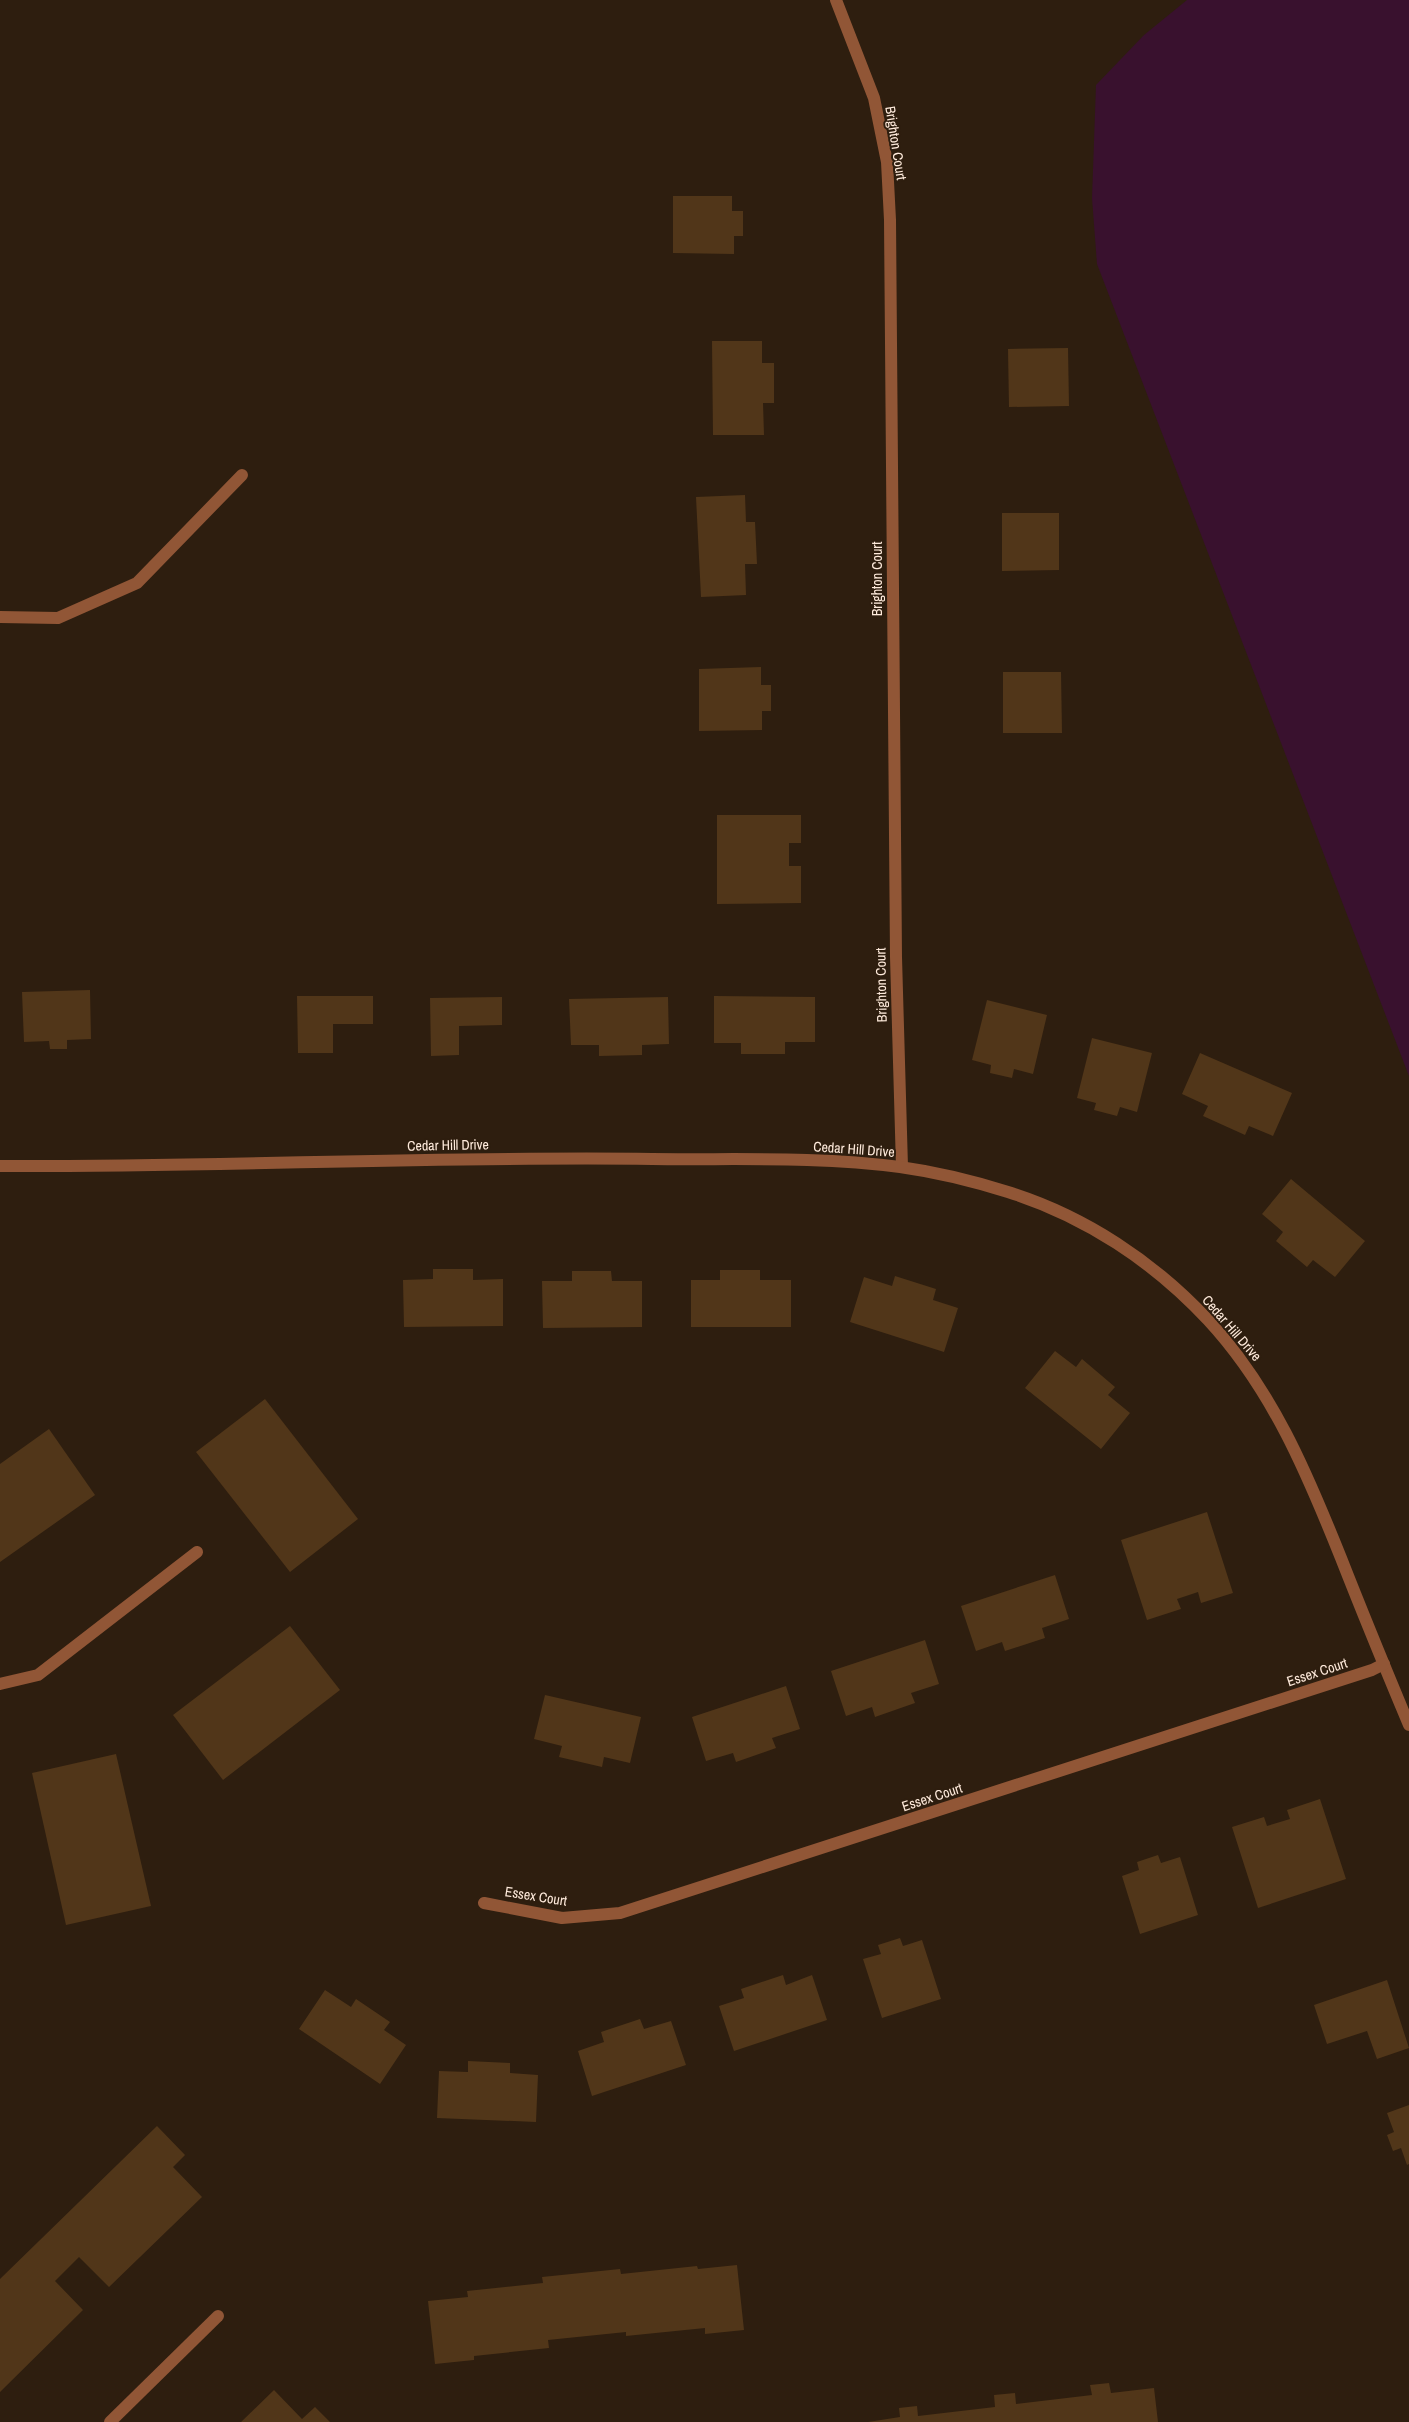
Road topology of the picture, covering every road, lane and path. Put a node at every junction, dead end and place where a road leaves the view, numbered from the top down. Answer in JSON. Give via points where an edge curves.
{"nodes":[{"id":1,"x":836,"y":0,"type":"edge"},
{"id":2,"x":242,"y":475,"type":"dead end"},
{"id":3,"x":0,"y":617,"type":"edge"},
{"id":4,"x":0,"y":1166,"type":"edge"},
{"id":5,"x":902,"y":1167,"type":"junction"},
{"id":6,"x":198,"y":1552,"type":"dead end"},
{"id":7,"x":1384,"y":1664,"type":"junction"},
{"id":8,"x":0,"y":1684,"type":"edge"},
{"id":9,"x":1409,"y":1725,"type":"edge"},
{"id":10,"x":484,"y":1903,"type":"dead end"},
{"id":11,"x":218,"y":2316,"type":"dead end"},
{"id":12,"x":110,"y":2422,"type":"edge"}],
"edges":[{"from":1,"to":5,"type":"street","name":"Brighton Court","via":[[874,98],[887,162],[896,967]]},
{"from":2,"to":3,"type":"street","via":[[136,583],[58,618]]},
{"from":4,"to":5,"type":"street","name":"Cedar Hill Drive","via":[[155,1167],[532,1158],[847,1162]]},
{"from":5,"to":7,"type":"street","name":"Cedar Hill Drive","via":[[1011,1193],[1068,1215],[1137,1257],[1169,1282],[1208,1320],[1251,1373],[1293,1444]]},
{"from":6,"to":8,"type":"street","via":[[38,1675]]},
{"from":7,"to":9,"type":"street","name":"Cedar Hill Drive"},
{"from":7,"to":10,"type":"street","name":"Essex Court","via":[[620,1914],[562,1918]]},
{"from":11,"to":12,"type":"street"}]}
